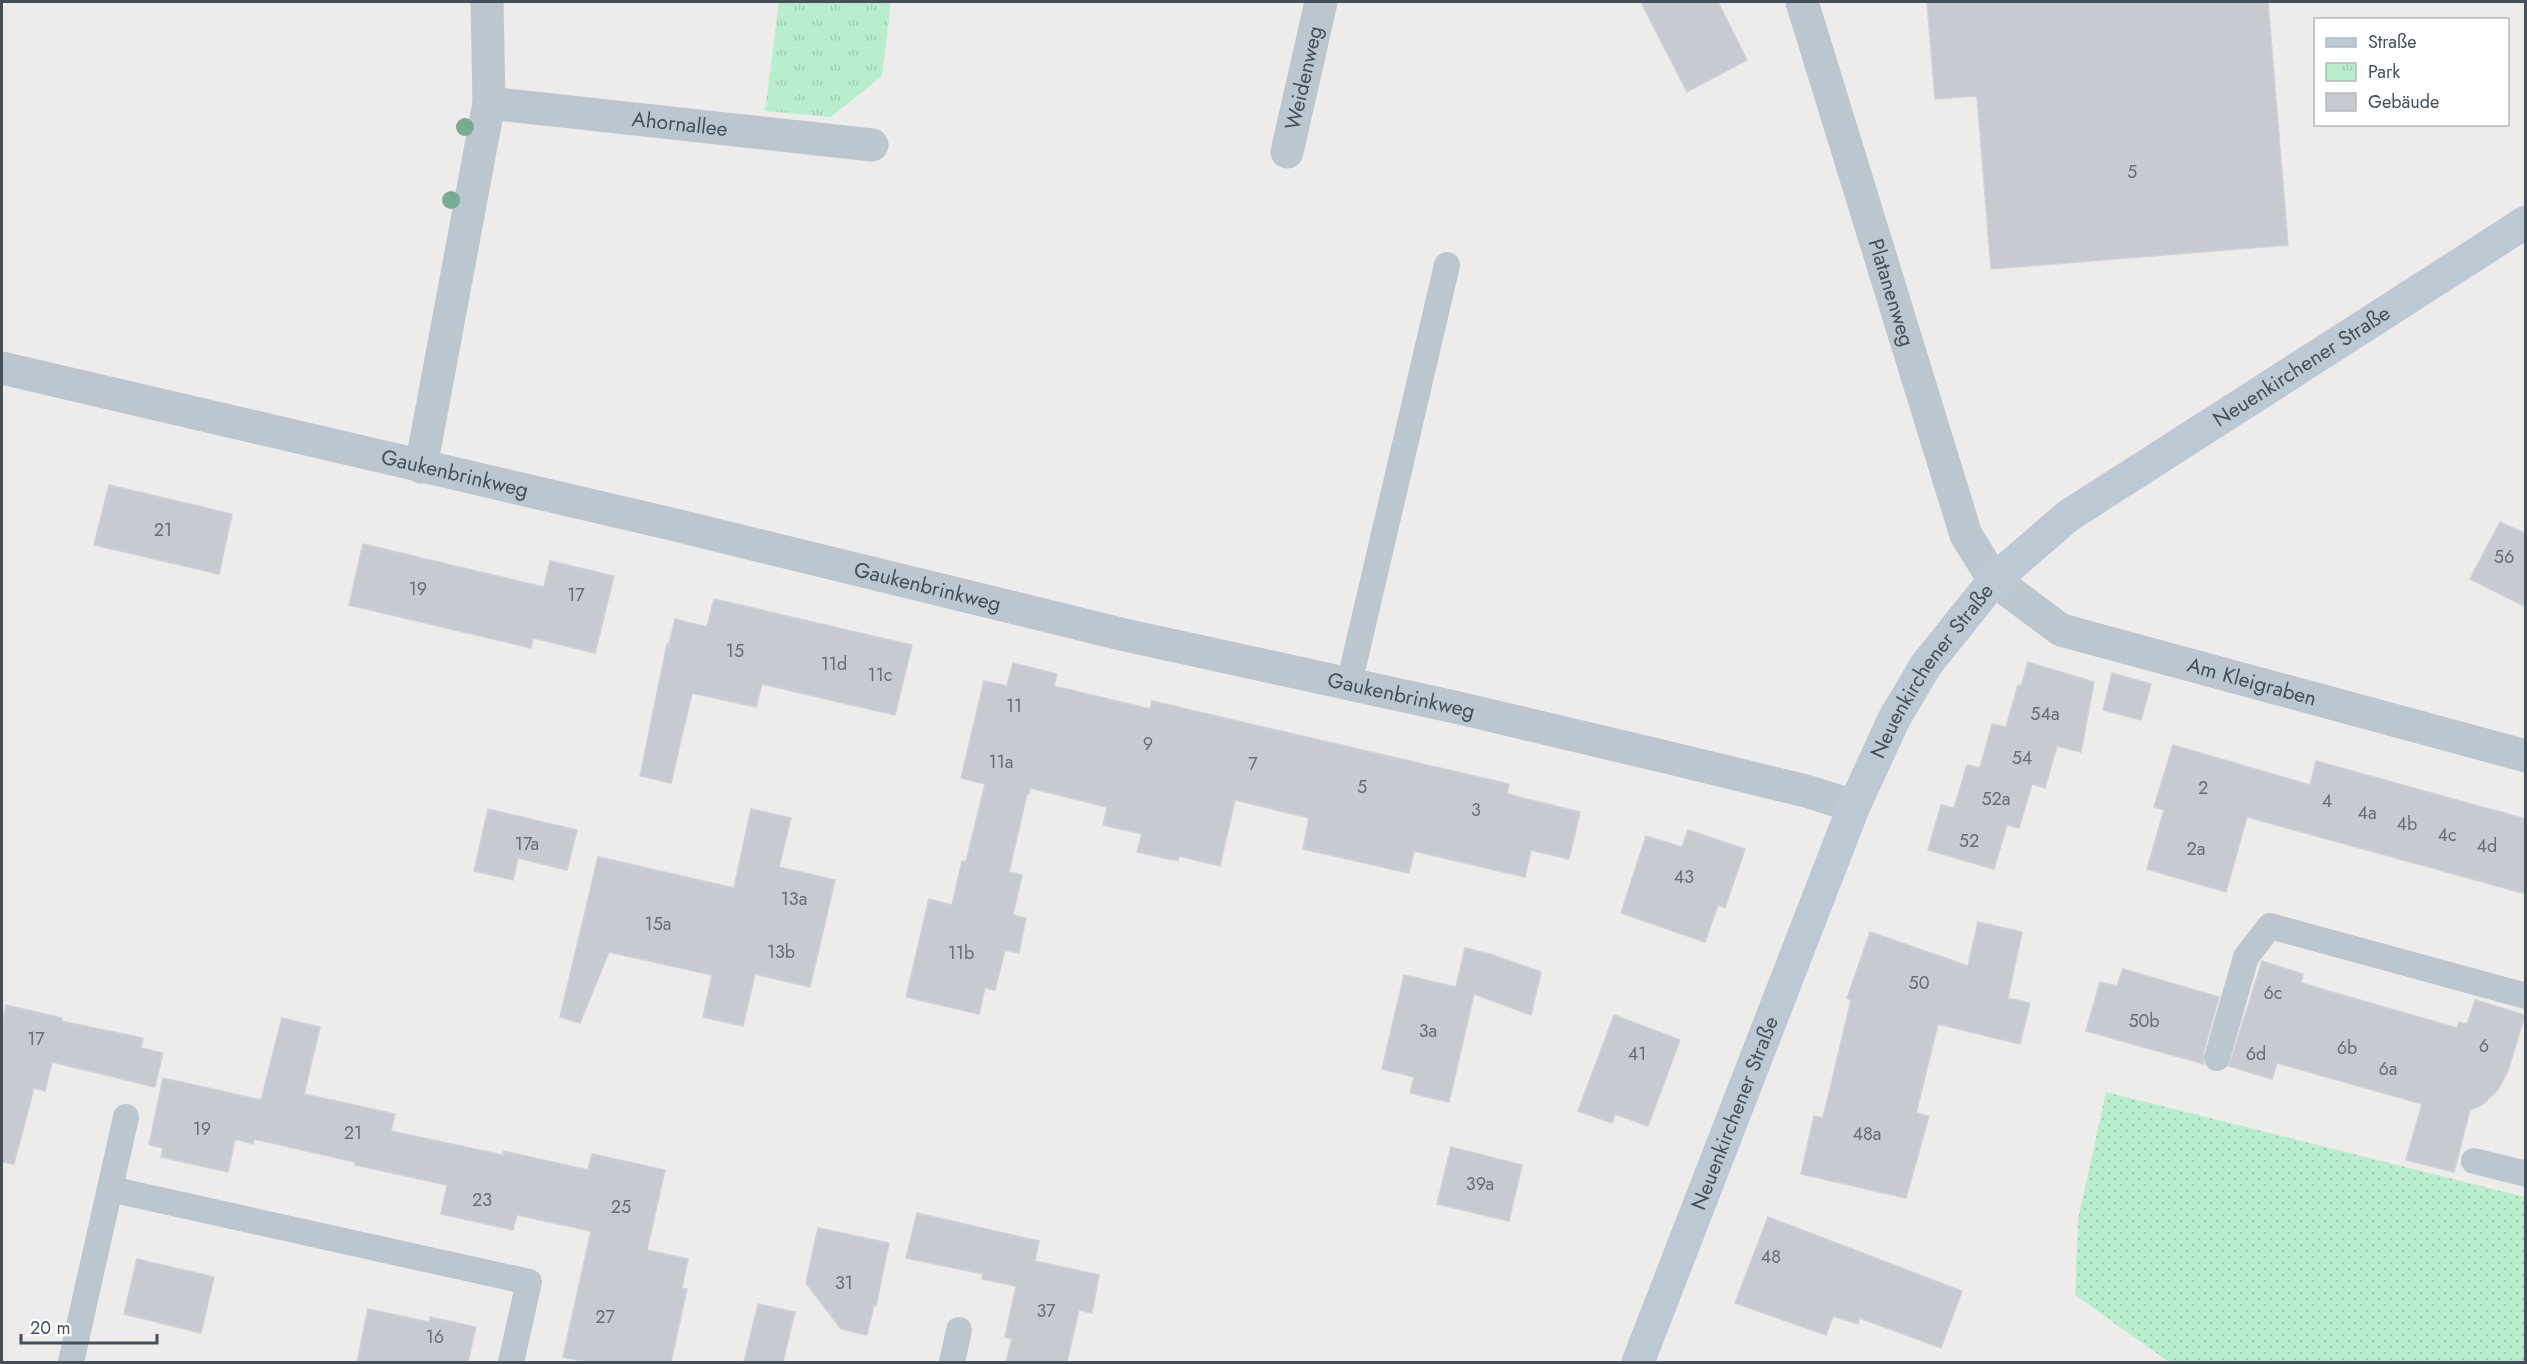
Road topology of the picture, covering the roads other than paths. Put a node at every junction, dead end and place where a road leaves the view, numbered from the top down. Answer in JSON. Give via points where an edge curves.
{"nodes":[{"id":1,"x":488,"y":2,"type":"edge"},
{"id":2,"x":1321,"y":2,"type":"edge"},
{"id":3,"x":1802,"y":2,"type":"edge"},
{"id":4,"x":489,"y":103,"type":"junction"},
{"id":5,"x":873,"y":145,"type":"dead end"},
{"id":6,"x":1287,"y":152,"type":"dead end"},
{"id":7,"x":2526,"y":222,"type":"edge"},
{"id":8,"x":1447,"y":265,"type":"dead end"},
{"id":9,"x":2,"y":368,"type":"edge"},
{"id":10,"x":421,"y":467,"type":"junction"},
{"id":11,"x":1994,"y":580,"type":"junction"},
{"id":12,"x":1349,"y":684,"type":"junction"},
{"id":13,"x":2526,"y":756,"type":"edge"},
{"id":14,"x":1854,"y":806,"type":"junction"},
{"id":15,"x":2526,"y":996,"type":"edge"},
{"id":16,"x":2217,"y":1058,"type":"dead end"},
{"id":17,"x":126,"y":1117,"type":"dead end"},
{"id":18,"x":2474,"y":1161,"type":"dead end"},
{"id":19,"x":2526,"y":1174,"type":"edge"},
{"id":20,"x":110,"y":1189,"type":"junction"},
{"id":21,"x":959,"y":1330,"type":"dead end"},
{"id":22,"x":71,"y":1362,"type":"edge"},
{"id":23,"x":511,"y":1362,"type":"edge"},
{"id":24,"x":952,"y":1362,"type":"edge"},
{"id":25,"x":1638,"y":1362,"type":"edge"}],
"edges":[{"from":1,"to":4,"type":"street"},
{"from":2,"to":6,"type":"street","name":"Weidenweg"},
{"from":3,"to":11,"type":"street","name":"Platanenweg","via":[[1966,535]]},
{"from":4,"to":5,"type":"street","name":"Ahornallee"},
{"from":4,"to":10,"type":"street"},
{"from":7,"to":11,"type":"main road","name":"Neuenkirchener Straße","via":[[2068,516]]},
{"from":8,"to":12,"type":"lane"},
{"from":9,"to":10,"type":"street","name":"Gaukenbrinkweg"},
{"from":10,"to":12,"type":"street","name":"Gaukenbrinkweg","via":[[1125,635]]},
{"from":11,"to":13,"type":"street","name":"Am Kleigraben","via":[[2061,630]]},
{"from":11,"to":14,"type":"main road","name":"Neuenkirchener Straße","via":[[1926,665],[1894,719]]},
{"from":12,"to":14,"type":"street","name":"Gaukenbrinkweg","via":[[1771,782]]},
{"from":14,"to":25,"type":"main road","name":"Neuenkirchener Straße"},
{"from":15,"to":16,"type":"lane","via":[[2270,926],[2246,957]]},
{"from":17,"to":20,"type":"lane"},
{"from":18,"to":19,"type":"lane"},
{"from":20,"to":22,"type":"lane"},
{"from":20,"to":23,"type":"lane","via":[[529,1282]]},
{"from":21,"to":24,"type":"lane"}]}
